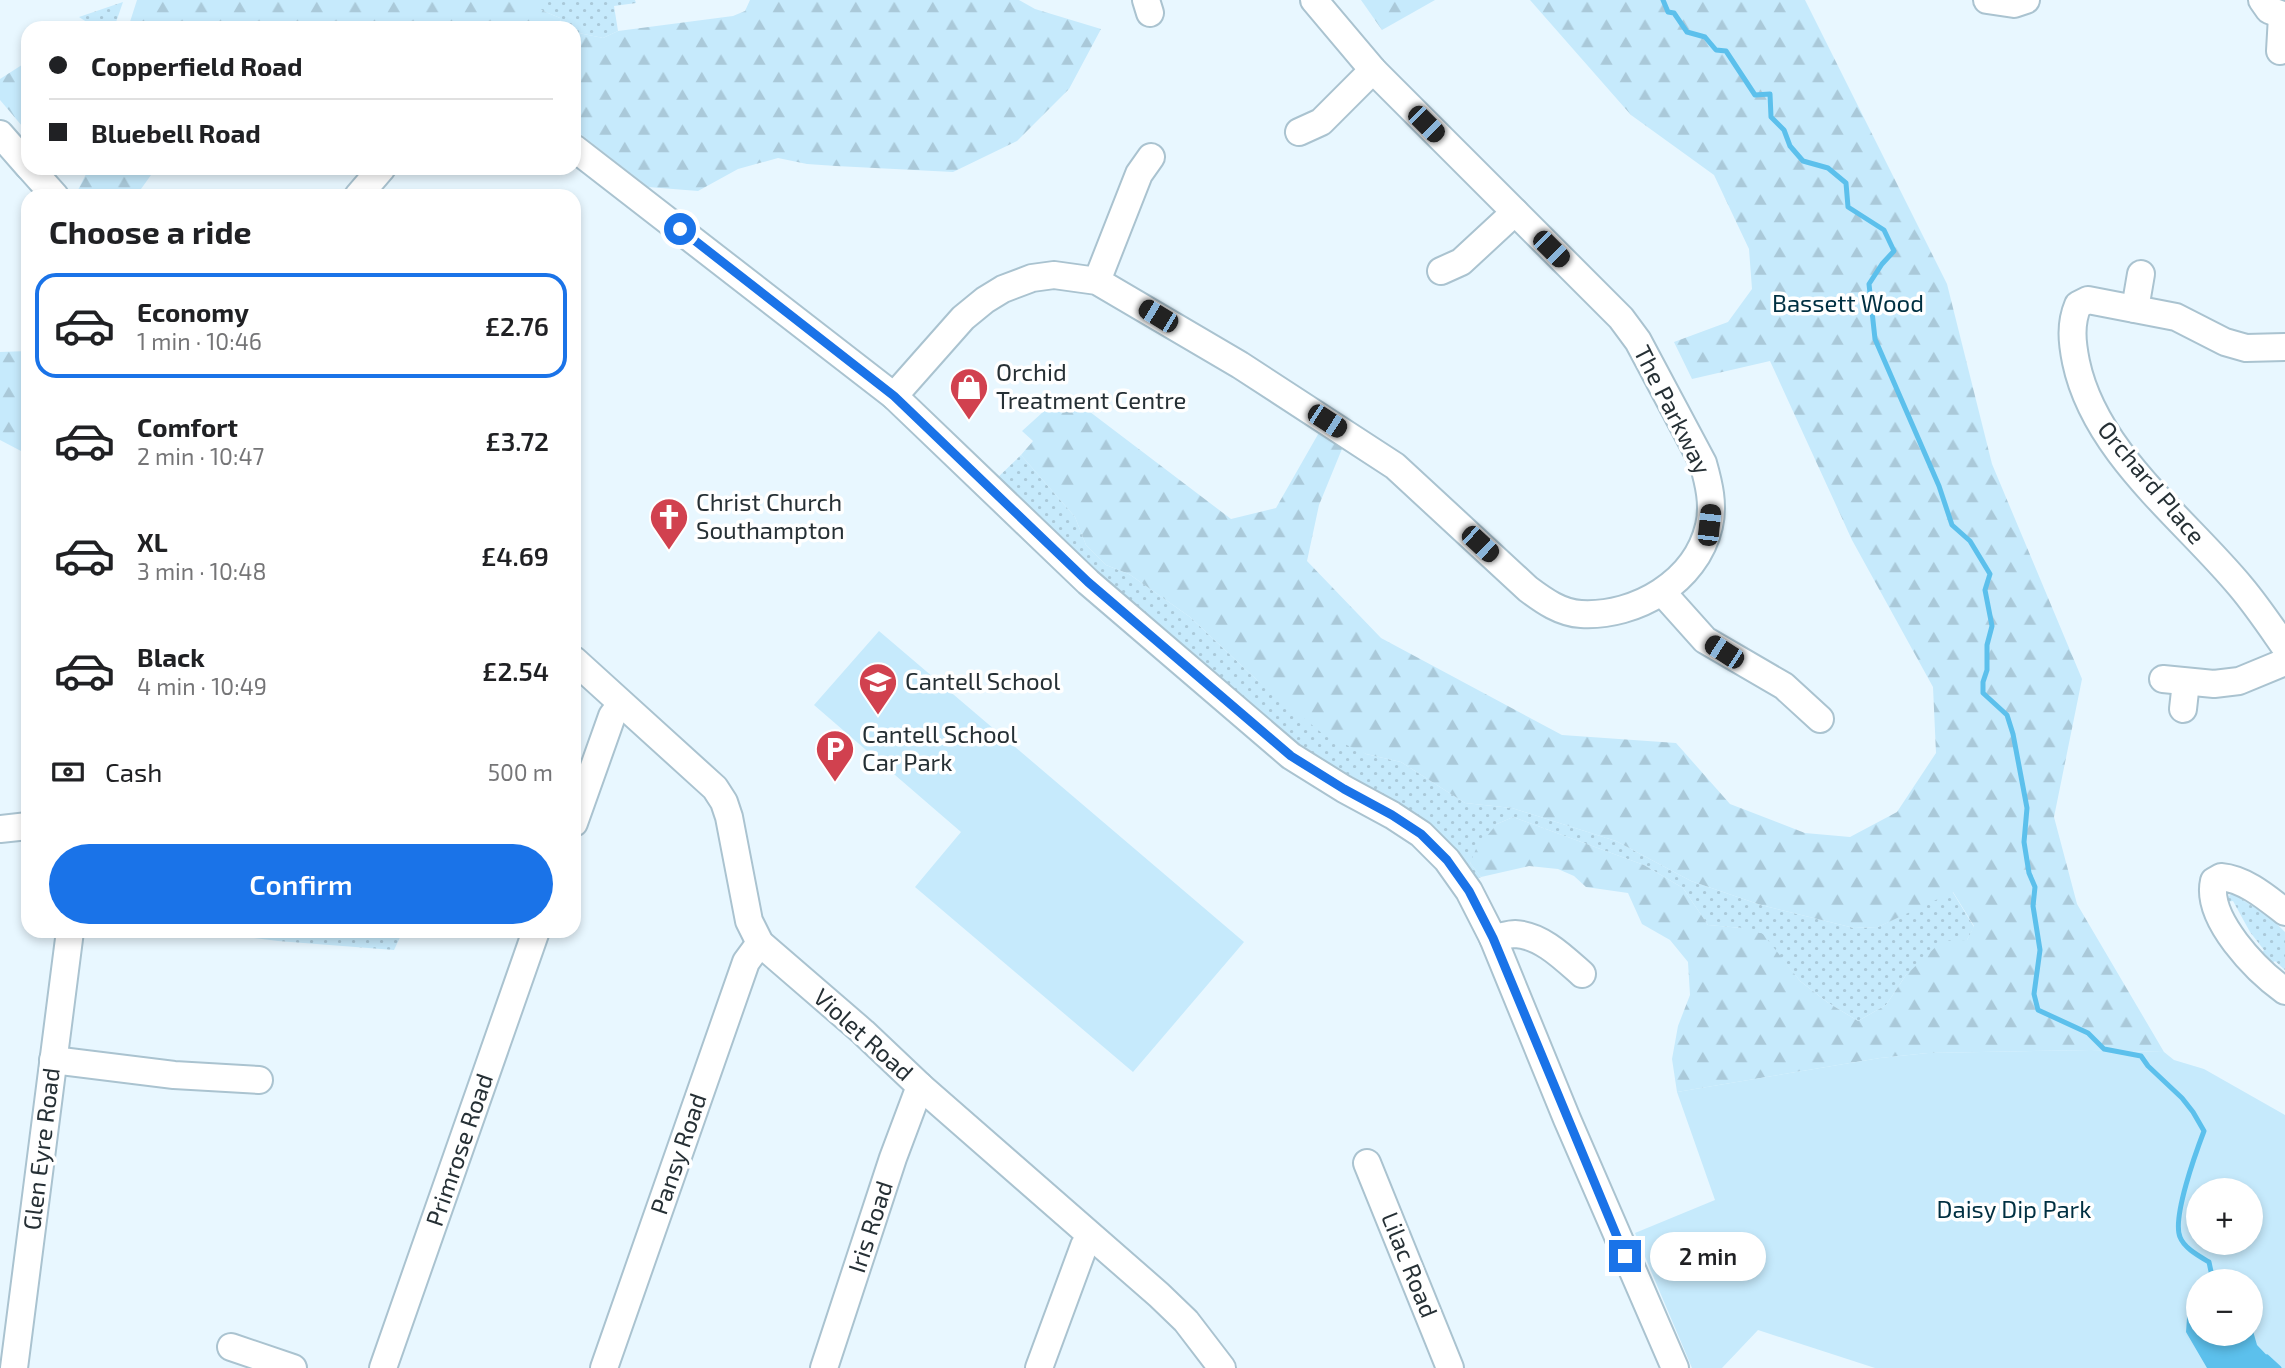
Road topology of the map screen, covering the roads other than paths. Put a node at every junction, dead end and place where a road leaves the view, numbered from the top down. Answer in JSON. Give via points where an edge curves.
{"nodes":[{"id":1,"x":1314,"y":0,"type":"edge"},
{"id":2,"x":1987,"y":0,"type":"edge"},
{"id":3,"x":2026,"y":0,"type":"edge"},
{"id":4,"x":2276,"y":11,"type":"edge"},
{"id":5,"x":2280,"y":51,"type":"dead end"},
{"id":6,"x":1373,"y":70,"type":"junction"},
{"id":7,"x":1299,"y":132,"type":"dead end"},
{"id":8,"x":0,"y":134,"type":"edge"},
{"id":9,"x":581,"y":153,"type":"edge"},
{"id":10,"x":1151,"y":157,"type":"dead end"},
{"id":11,"x":21,"y":158,"type":"edge"},
{"id":12,"x":36,"y":175,"type":"edge"},
{"id":13,"x":376,"y":175,"type":"edge"},
{"id":14,"x":49,"y":189,"type":"edge"},
{"id":15,"x":364,"y":189,"type":"edge"},
{"id":16,"x":1514,"y":212,"type":"junction"},
{"id":17,"x":1441,"y":271,"type":"dead end"},
{"id":18,"x":2141,"y":274,"type":"dead end"},
{"id":19,"x":1097,"y":281,"type":"junction"},
{"id":20,"x":2135,"y":309,"type":"junction"},
{"id":21,"x":2285,"y":347,"type":"edge"},
{"id":22,"x":894,"y":396,"type":"junction"},
{"id":23,"x":1662,"y":592,"type":"junction"},
{"id":24,"x":2285,"y":647,"type":"edge"},
{"id":25,"x":2285,"y":662,"type":"edge"},
{"id":26,"x":581,"y":667,"type":"edge"},
{"id":27,"x":621,"y":704,"type":"junction"},
{"id":28,"x":2183,"y":709,"type":"dead end"},
{"id":29,"x":1811,"y":717,"type":"dead end"},
{"id":30,"x":581,"y":803,"type":"edge"},
{"id":31,"x":21,"y":827,"type":"edge"},
{"id":32,"x":0,"y":829,"type":"edge"},
{"id":33,"x":2285,"y":912,"type":"edge"},
{"id":34,"x":69,"y":938,"type":"edge"},
{"id":35,"x":534,"y":938,"type":"edge"},
{"id":36,"x":1493,"y":938,"type":"junction"},
{"id":37,"x":760,"y":943,"type":"junction"},
{"id":38,"x":1582,"y":974,"type":"dead end"},
{"id":39,"x":2285,"y":991,"type":"edge"},
{"id":40,"x":53,"y":1060,"type":"junction"},
{"id":41,"x":258,"y":1080,"type":"dead end"},
{"id":42,"x":920,"y":1086,"type":"junction"},
{"id":43,"x":1367,"y":1163,"type":"dead end"},
{"id":44,"x":1090,"y":1236,"type":"junction"},
{"id":45,"x":10,"y":1316,"type":"edge"},
{"id":46,"x":231,"y":1347,"type":"dead end"},
{"id":47,"x":14,"y":1368,"type":"edge"},
{"id":48,"x":293,"y":1368,"type":"edge"},
{"id":49,"x":383,"y":1368,"type":"edge"},
{"id":50,"x":604,"y":1368,"type":"edge"},
{"id":51,"x":824,"y":1368,"type":"edge"},
{"id":52,"x":1039,"y":1368,"type":"edge"},
{"id":53,"x":1222,"y":1368,"type":"edge"},
{"id":54,"x":1450,"y":1368,"type":"edge"},
{"id":55,"x":1675,"y":1368,"type":"edge"}],
"edges":[{"from":1,"to":6,"type":"street","name":"The Parkway"},
{"from":2,"to":3,"type":"street","via":[[2014,4]]},
{"from":4,"to":5,"type":"street"},
{"from":6,"to":7,"type":"street","via":[[1321,122]]},
{"from":6,"to":16,"type":"street","name":"The Parkway"},
{"from":8,"to":11,"type":"street"},
{"from":9,"to":22,"type":"street"},
{"from":10,"to":19,"type":"street","via":[[1139,174]]},
{"from":12,"to":14,"type":"street"},
{"from":13,"to":15,"type":"street"},
{"from":16,"to":17,"type":"street","via":[[1461,262]]},
{"from":16,"to":23,"type":"street","name":"The Parkway","via":[[1638,341],[1703,463],[1711,505],[1703,545],[1693,563]]},
{"from":18,"to":20,"type":"street"},
{"from":19,"to":22,"type":"street","name":"The Parkway","via":[[1054,275],[1003,289],[963,318]]},
{"from":19,"to":23,"type":"street","name":"The Parkway","via":[[1240,365],[1395,466],[1548,604],[1579,614],[1619,612]]},
{"from":20,"to":21,"type":"street","name":"Orchard Place","via":[[2176,317],[2246,348]]},
{"from":20,"to":24,"type":"street","name":"Orchard Place","via":[[2088,300],[2078,305],[2072,336],[2085,395],[2126,460],[2242,587]]},
{"from":22,"to":36,"type":"street","via":[[1088,582],[1291,756],[1421,834],[1469,891]]},
{"from":23,"to":29,"type":"street","via":[[1705,640],[1784,686]]},
{"from":25,"to":28,"type":"street","via":[[2239,681],[2174,680]]},
{"from":26,"to":27,"type":"street","name":"Violet Road"},
{"from":27,"to":30,"type":"street","via":[[612,716]]},
{"from":27,"to":37,"type":"street","name":"Violet Road","via":[[715,788],[724,803],[749,921]]},
{"from":31,"to":32,"type":"street"},
{"from":33,"to":39,"type":"street","via":[[2231,878],[2214,881],[2217,910],[2232,937],[2256,967]]},
{"from":34,"to":40,"type":"street","name":"Glen Eyre Road"},
{"from":35,"to":49,"type":"street","name":"Primrose Road"},
{"from":36,"to":38,"type":"street","via":[[1515,934],[1532,938]]},
{"from":36,"to":55,"type":"street"},
{"from":37,"to":42,"type":"street","name":"Violet Road"},
{"from":37,"to":50,"type":"street","name":"Pansy Road","via":[[746,961]]},
{"from":40,"to":41,"type":"street"},
{"from":40,"to":45,"type":"street","name":"Glen Eyre Road"},
{"from":42,"to":44,"type":"street","name":"Violet Road"},
{"from":42,"to":51,"type":"street","name":"Iris Road"},
{"from":43,"to":54,"type":"street","name":"Lilac Road"},
{"from":44,"to":52,"type":"street"},
{"from":44,"to":53,"type":"street","name":"Violet Road","via":[[1186,1321]]},
{"from":45,"to":47,"type":"street","name":"Glen Eyre Road"},
{"from":46,"to":48,"type":"street"}]}
